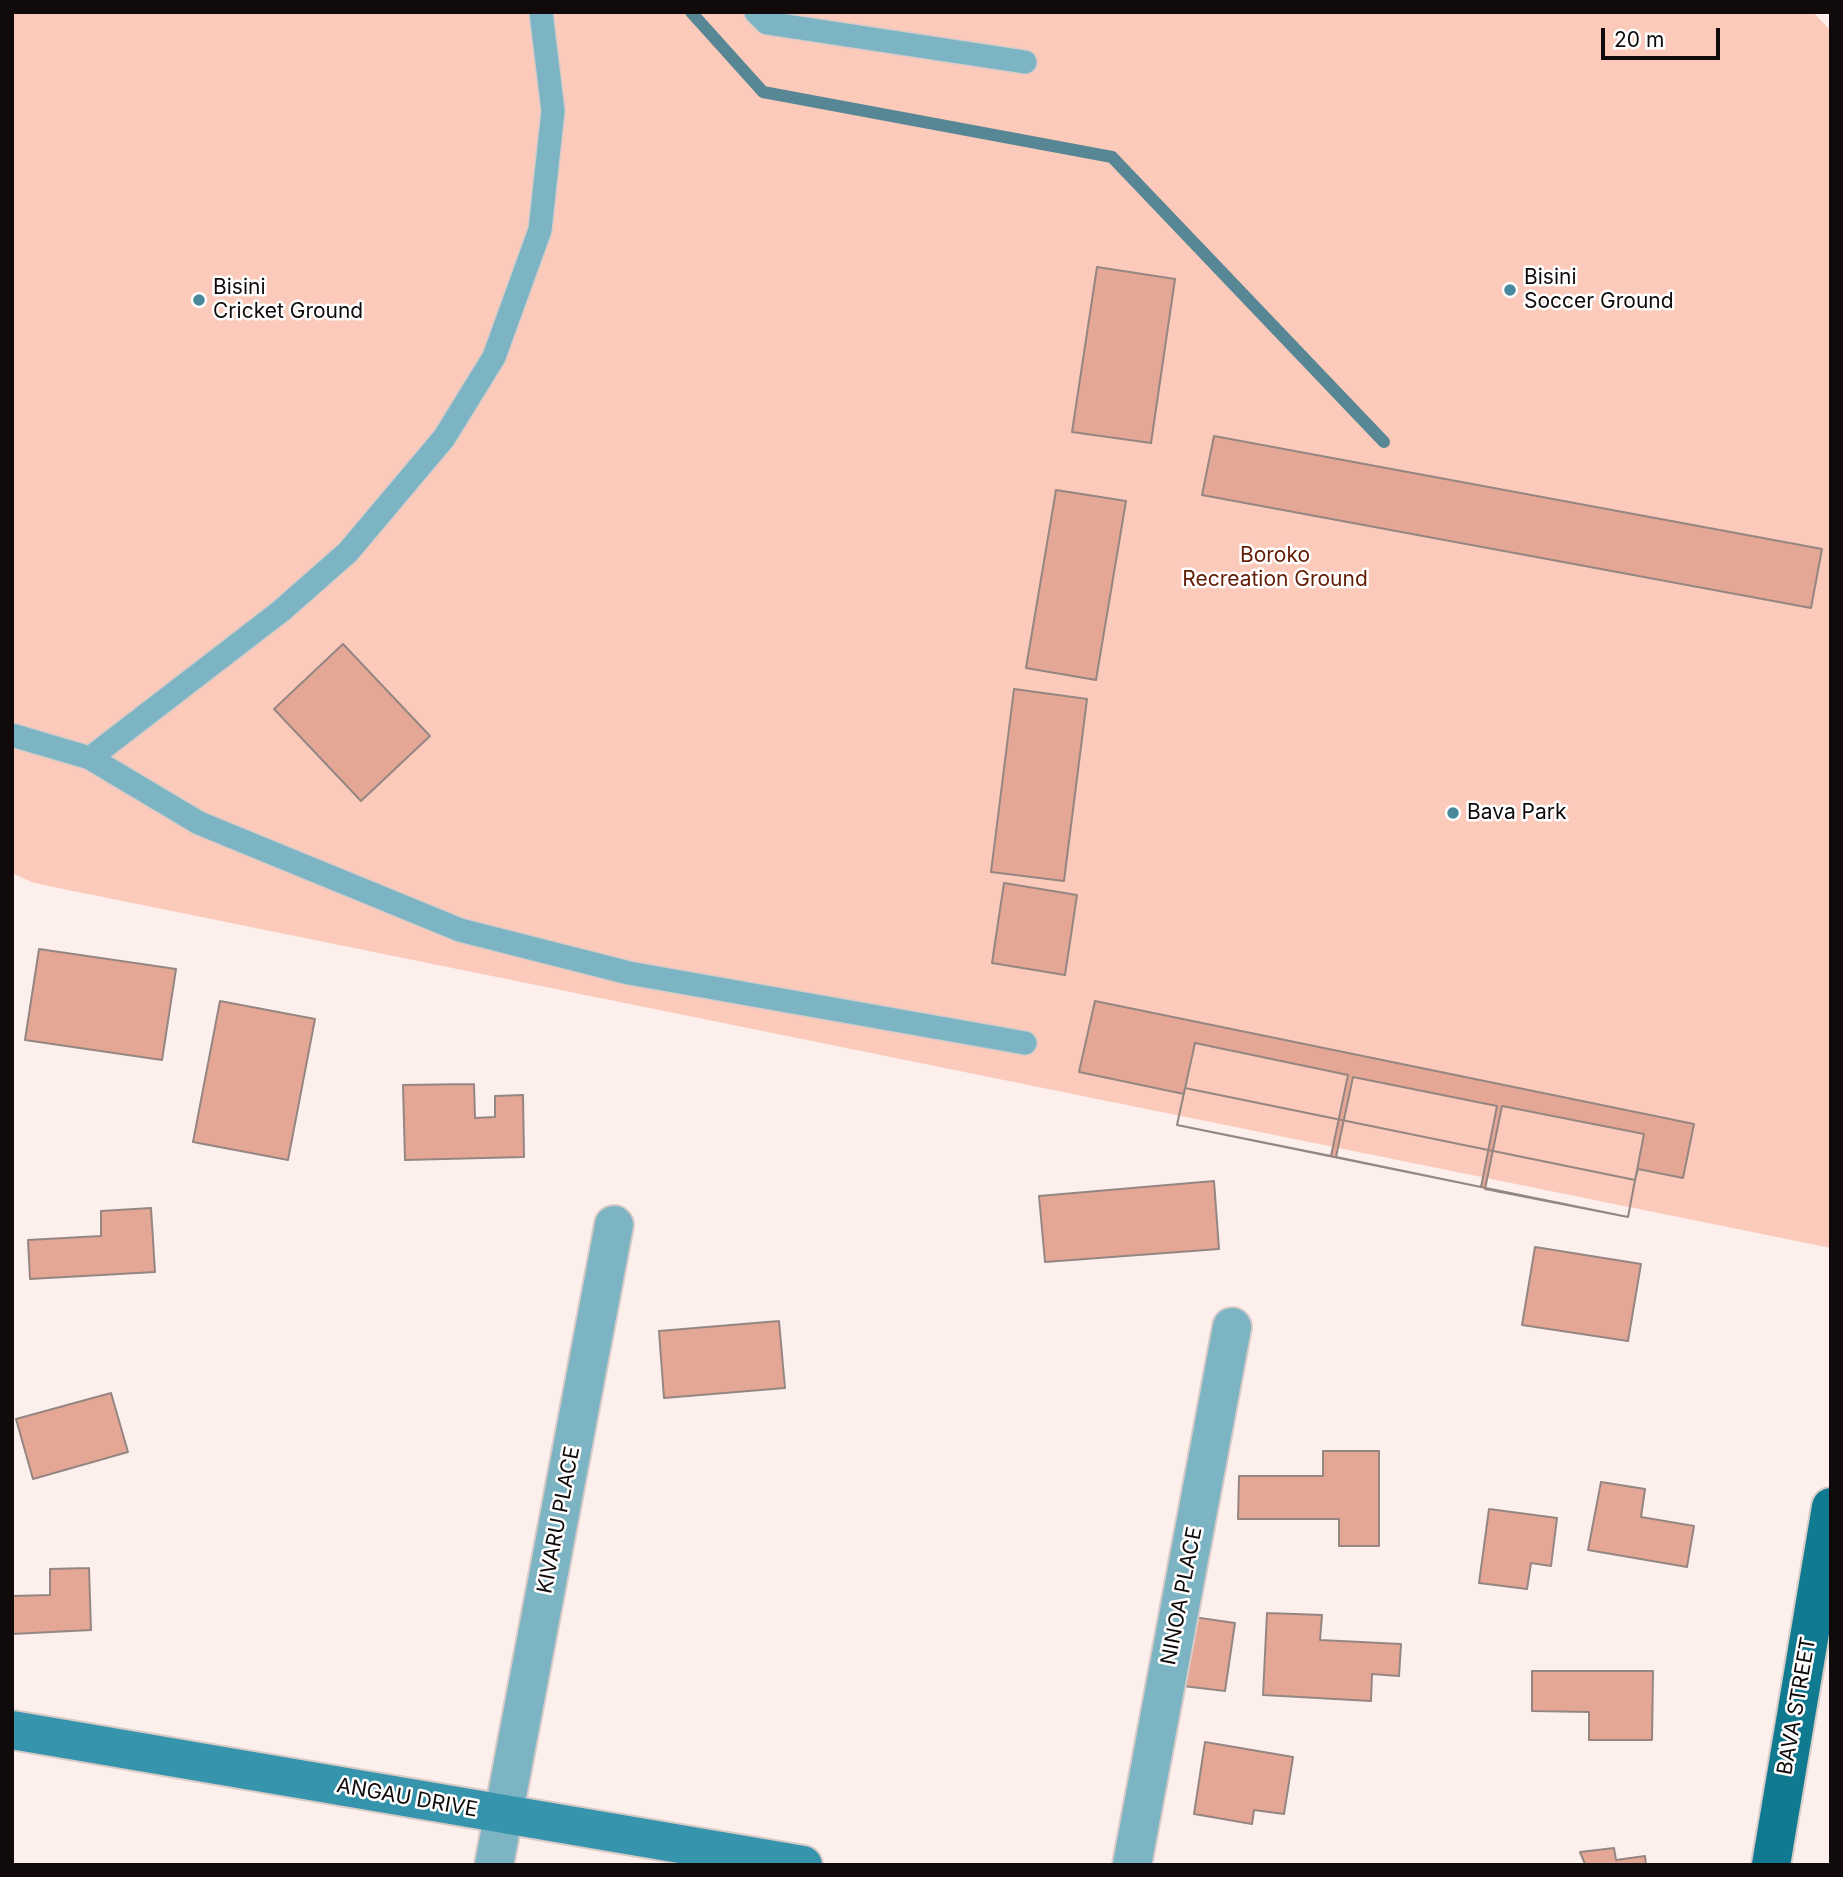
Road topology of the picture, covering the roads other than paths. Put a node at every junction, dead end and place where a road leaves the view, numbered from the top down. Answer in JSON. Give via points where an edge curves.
{"nodes":[{"id":1,"x":541,"y":12,"type":"edge"},
{"id":2,"x":756,"y":12,"type":"edge"},
{"id":3,"x":1025,"y":62,"type":"dead end"},
{"id":4,"x":12,"y":735,"type":"edge"},
{"id":5,"x":90,"y":758,"type":"junction"},
{"id":6,"x":1025,"y":1043,"type":"dead end"},
{"id":7,"x":614,"y":1225,"type":"dead end"},
{"id":8,"x":1232,"y":1327,"type":"dead end"},
{"id":9,"x":1831,"y":1507,"type":"edge"},
{"id":10,"x":12,"y":1730,"type":"edge"},
{"id":11,"x":504,"y":1816,"type":"junction"},
{"id":12,"x":494,"y":1865,"type":"edge"},
{"id":13,"x":803,"y":1865,"type":"edge"},
{"id":14,"x":1132,"y":1865,"type":"edge"},
{"id":15,"x":1771,"y":1865,"type":"edge"}],
"edges":[{"from":1,"to":5,"type":"lane","via":[[553,111],[540,230],[494,357],[444,439],[348,552],[281,611]]},
{"from":2,"to":3,"type":"lane","via":[[766,23]]},
{"from":4,"to":5,"type":"lane"},
{"from":5,"to":6,"type":"lane","via":[[199,823],[460,930],[629,973]]},
{"from":7,"to":11,"type":"street","name":"KIVARU PLACE"},
{"from":8,"to":14,"type":"street","name":"NINOA PLACE"},
{"from":9,"to":15,"type":"main road","name":"BAVA STREET"},
{"from":10,"to":11,"type":"street","name":"ANGAU DRIVE"},
{"from":11,"to":12,"type":"street","name":"KIVARU PLACE"},
{"from":11,"to":13,"type":"street","name":"ANGAU DRIVE"}]}
